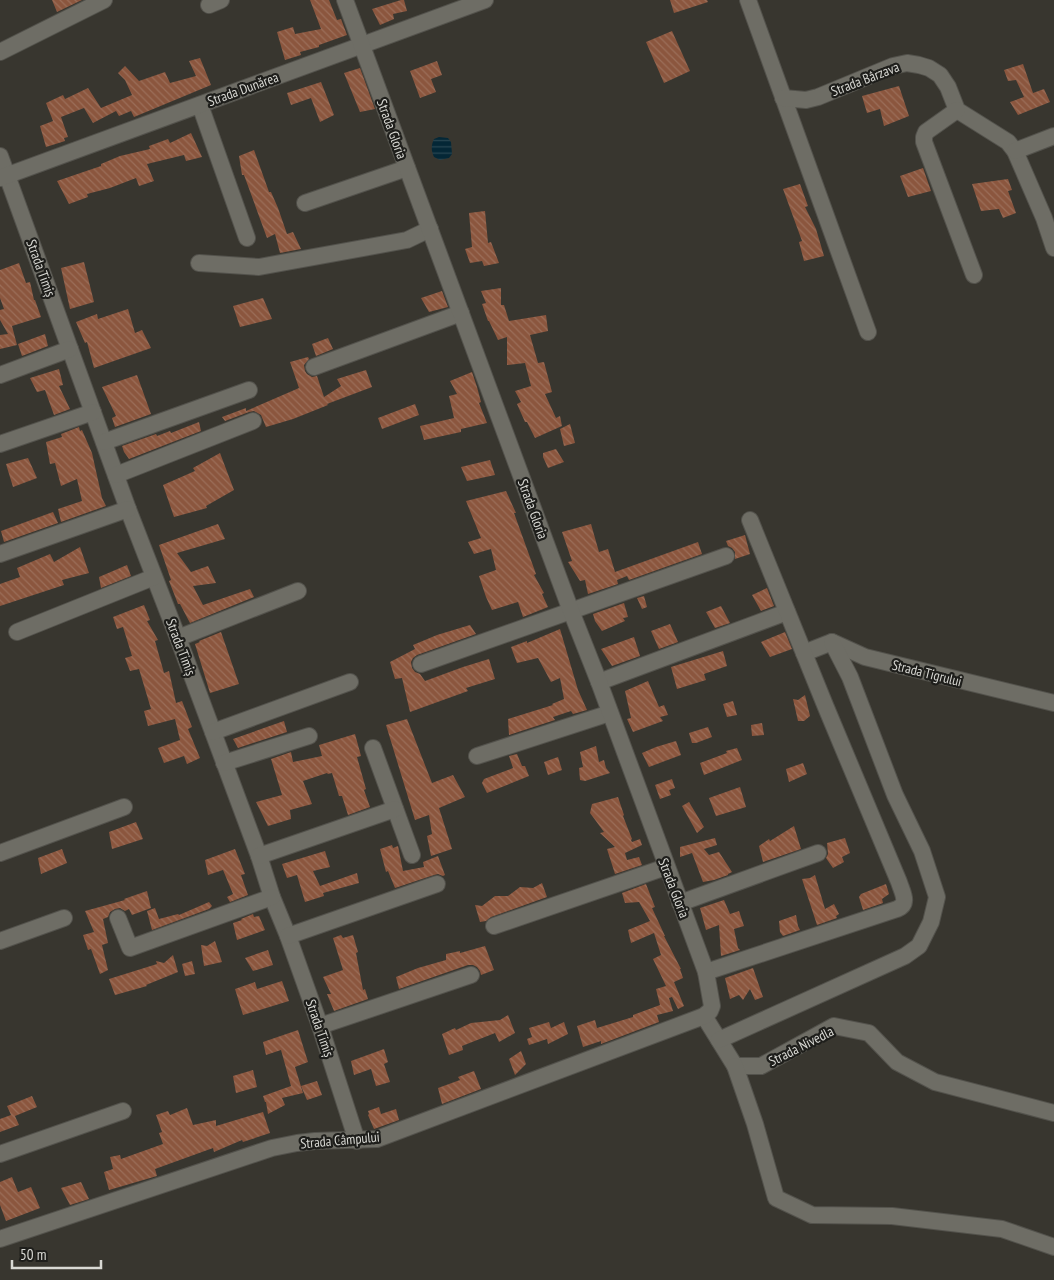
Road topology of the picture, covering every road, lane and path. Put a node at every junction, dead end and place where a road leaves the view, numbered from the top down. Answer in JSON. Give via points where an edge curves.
{"nodes":[{"id":1,"x":104,"y":0,"type":"edge"},
{"id":2,"x":345,"y":0,"type":"edge"},
{"id":3,"x":485,"y":0,"type":"edge"},
{"id":4,"x":748,"y":0,"type":"edge"},
{"id":5,"x":362,"y":45,"type":"junction"},
{"id":6,"x":0,"y":52,"type":"edge"},
{"id":7,"x":783,"y":98,"type":"junction"},
{"id":8,"x":200,"y":105,"type":"junction"},
{"id":9,"x":957,"y":110,"type":"junction"},
{"id":10,"x":1054,"y":136,"type":"edge"},
{"id":11,"x":1015,"y":151,"type":"junction"},
{"id":12,"x":0,"y":156,"type":"edge"},
{"id":13,"x":407,"y":168,"type":"junction"},
{"id":14,"x":4,"y":177,"type":"edge"},
{"id":15,"x":305,"y":202,"type":"dead end"},
{"id":16,"x":1048,"y":208,"type":"edge"},
{"id":17,"x":430,"y":229,"type":"junction"},
{"id":18,"x":247,"y":238,"type":"dead end"},
{"id":19,"x":1054,"y":248,"type":"edge"},
{"id":20,"x":200,"y":262,"type":"dead end"},
{"id":21,"x":974,"y":275,"type":"dead end"},
{"id":22,"x":460,"y":313,"type":"junction"},
{"id":23,"x":868,"y":332,"type":"dead end"},
{"id":24,"x":70,"y":349,"type":"junction"},
{"id":25,"x":314,"y":368,"type":"dead end"},
{"id":26,"x":0,"y":375,"type":"edge"},
{"id":27,"x":249,"y":390,"type":"dead end"},
{"id":28,"x":93,"y":412,"type":"junction"},
{"id":29,"x":253,"y":421,"type":"dead end"},
{"id":30,"x":104,"y":442,"type":"junction"},
{"id":31,"x":0,"y":444,"type":"edge"},
{"id":32,"x":116,"y":475,"type":"junction"},
{"id":33,"x":128,"y":509,"type":"junction"},
{"id":34,"x":750,"y":520,"type":"dead end"},
{"id":35,"x":0,"y":554,"type":"edge"},
{"id":36,"x":726,"y":556,"type":"dead end"},
{"id":37,"x":154,"y":577,"type":"junction"},
{"id":38,"x":298,"y":591,"type":"dead end"},
{"id":39,"x":571,"y":611,"type":"junction"},
{"id":40,"x":787,"y":612,"type":"junction"},
{"id":41,"x":17,"y":632,"type":"dead end"},
{"id":42,"x":178,"y":638,"type":"junction"},
{"id":43,"x":832,"y":642,"type":"junction"},
{"id":44,"x":804,"y":653,"type":"junction"},
{"id":45,"x":421,"y":664,"type":"dead end"},
{"id":46,"x":350,"y":682,"type":"dead end"},
{"id":47,"x":599,"y":682,"type":"junction"},
{"id":48,"x":1054,"y":703,"type":"edge"},
{"id":49,"x":610,"y":713,"type":"junction"},
{"id":50,"x":213,"y":732,"type":"junction"},
{"id":51,"x":309,"y":736,"type":"dead end"},
{"id":52,"x":373,"y":748,"type":"dead end"},
{"id":53,"x":476,"y":756,"type":"dead end"},
{"id":54,"x":224,"y":763,"type":"junction"},
{"id":55,"x":124,"y":807,"type":"dead end"},
{"id":56,"x":394,"y":808,"type":"junction"},
{"id":57,"x":0,"y":853,"type":"edge"},
{"id":58,"x":818,"y":853,"type":"dead end"},
{"id":59,"x":259,"y":856,"type":"junction"},
{"id":60,"x":412,"y":856,"type":"dead end"},
{"id":61,"x":666,"y":867,"type":"junction"},
{"id":62,"x":437,"y":884,"type":"dead end"},
{"id":63,"x":272,"y":897,"type":"junction"},
{"id":64,"x":680,"y":903,"type":"junction"},
{"id":65,"x":64,"y":918,"type":"dead end"},
{"id":66,"x":118,"y":918,"type":"dead end"},
{"id":67,"x":494,"y":926,"type":"dead end"},
{"id":68,"x":288,"y":936,"type":"junction"},
{"id":69,"x":0,"y":941,"type":"edge"},
{"id":70,"x":706,"y":972,"type":"junction"},
{"id":71,"x":471,"y":975,"type":"dead end"},
{"id":72,"x":704,"y":1016,"type":"junction"},
{"id":73,"x":320,"y":1026,"type":"junction"},
{"id":74,"x":719,"y":1040,"type":"junction"},
{"id":75,"x":735,"y":1066,"type":"junction"},
{"id":76,"x":123,"y":1111,"type":"dead end"},
{"id":77,"x":1054,"y":1113,"type":"edge"},
{"id":78,"x":357,"y":1141,"type":"junction"},
{"id":79,"x":0,"y":1154,"type":"edge"},
{"id":80,"x":0,"y":1239,"type":"edge"},
{"id":81,"x":1054,"y":1247,"type":"edge"}],
"edges":[{"from":1,"to":6,"type":"street"},
{"from":2,"to":5,"type":"street","name":"Strada Gloria"},
{"from":3,"to":5,"type":"street","name":"Strada Dunărea"},
{"from":4,"to":7,"type":"street"},
{"from":5,"to":8,"type":"street","name":"Strada Dunărea"},
{"from":5,"to":13,"type":"street","name":"Strada Gloria"},
{"from":7,"to":9,"type":"street","name":"Strada Bârzava","via":[[806,100],[818,97],[907,63],[929,68],[940,75]]},
{"from":7,"to":23,"type":"street"},
{"from":8,"to":14,"type":"street","name":"Strada Dunărea"},
{"from":8,"to":18,"type":"street"},
{"from":9,"to":11,"type":"street","via":[[1008,142]]},
{"from":9,"to":21,"type":"street","via":[[926,132],[924,142]]},
{"from":10,"to":11,"type":"street"},
{"from":11,"to":16,"type":"street"},
{"from":12,"to":14,"type":"street","name":"Strada Timiș"},
{"from":13,"to":15,"type":"street"},
{"from":13,"to":17,"type":"street","name":"Strada Gloria"},
{"from":14,"to":24,"type":"street","name":"Strada Timiș"},
{"from":16,"to":19,"type":"street"},
{"from":17,"to":20,"type":"street","via":[[407,240],[258,267]]},
{"from":17,"to":22,"type":"street","name":"Strada Gloria"},
{"from":22,"to":25,"type":"street"},
{"from":22,"to":39,"type":"street","name":"Strada Gloria"},
{"from":24,"to":26,"type":"street"},
{"from":24,"to":28,"type":"street","name":"Strada Timiș"},
{"from":27,"to":30,"type":"street"},
{"from":28,"to":30,"type":"street","name":"Strada Timiș"},
{"from":28,"to":31,"type":"street"},
{"from":29,"to":32,"type":"street"},
{"from":30,"to":32,"type":"street","name":"Strada Timiș"},
{"from":32,"to":33,"type":"street","name":"Strada Timiș"},
{"from":33,"to":35,"type":"street"},
{"from":33,"to":37,"type":"street","name":"Strada Timiș"},
{"from":34,"to":40,"type":"street"},
{"from":36,"to":39,"type":"street"},
{"from":37,"to":41,"type":"street"},
{"from":37,"to":42,"type":"street","name":"Strada Timiș"},
{"from":38,"to":42,"type":"street"},
{"from":39,"to":45,"type":"street"},
{"from":39,"to":47,"type":"street","name":"Strada Gloria"},
{"from":40,"to":44,"type":"street"},
{"from":40,"to":47,"type":"street"},
{"from":42,"to":50,"type":"street","name":"Strada Timiș"},
{"from":43,"to":44,"type":"street"},
{"from":43,"to":48,"type":"street","name":"Strada Tigrului","via":[[865,657]]},
{"from":43,"to":74,"type":"street","via":[[850,676],[895,795],[922,850],[937,898],[931,922],[919,946],[905,956]]},
{"from":44,"to":70,"type":"street","via":[[899,882],[904,904]]},
{"from":46,"to":50,"type":"street"},
{"from":47,"to":49,"type":"street","name":"Strada Gloria"},
{"from":49,"to":53,"type":"street"},
{"from":49,"to":61,"type":"street","name":"Strada Gloria"},
{"from":50,"to":54,"type":"street","name":"Strada Timiș"},
{"from":51,"to":54,"type":"street"},
{"from":52,"to":56,"type":"street"},
{"from":54,"to":59,"type":"street","name":"Strada Timiș"},
{"from":55,"to":57,"type":"street"},
{"from":56,"to":59,"type":"street"},
{"from":56,"to":60,"type":"street"},
{"from":58,"to":64,"type":"street"},
{"from":59,"to":63,"type":"street","name":"Strada Timiș"},
{"from":61,"to":64,"type":"street","name":"Strada Gloria"},
{"from":61,"to":67,"type":"street"},
{"from":62,"to":68,"type":"street"},
{"from":63,"to":66,"type":"street","via":[[130,948]]},
{"from":63,"to":68,"type":"street","name":"Strada Timiș"},
{"from":64,"to":70,"type":"street","name":"Strada Gloria"},
{"from":65,"to":69,"type":"street"},
{"from":68,"to":73,"type":"street","name":"Strada Timiș"},
{"from":70,"to":72,"type":"street","name":"Strada Gloria","via":[[712,1006]]},
{"from":71,"to":73,"type":"street"},
{"from":72,"to":74,"type":"street"},
{"from":72,"to":78,"type":"street","name":"Strada Câmpului","via":[[377,1139]]},
{"from":73,"to":78,"type":"street","name":"Strada Timiș"},
{"from":74,"to":75,"type":"street"},
{"from":75,"to":77,"type":"street","name":"Strada Nivedla","via":[[761,1066],[834,1026],[869,1033],[897,1062],[935,1082]]},
{"from":75,"to":81,"type":"street","via":[[776,1198],[812,1215],[892,1216],[1002,1229]]},
{"from":76,"to":79,"type":"street"},
{"from":78,"to":80,"type":"street","name":"Strada Câmpului","via":[[315,1141],[272,1148]]}]}
